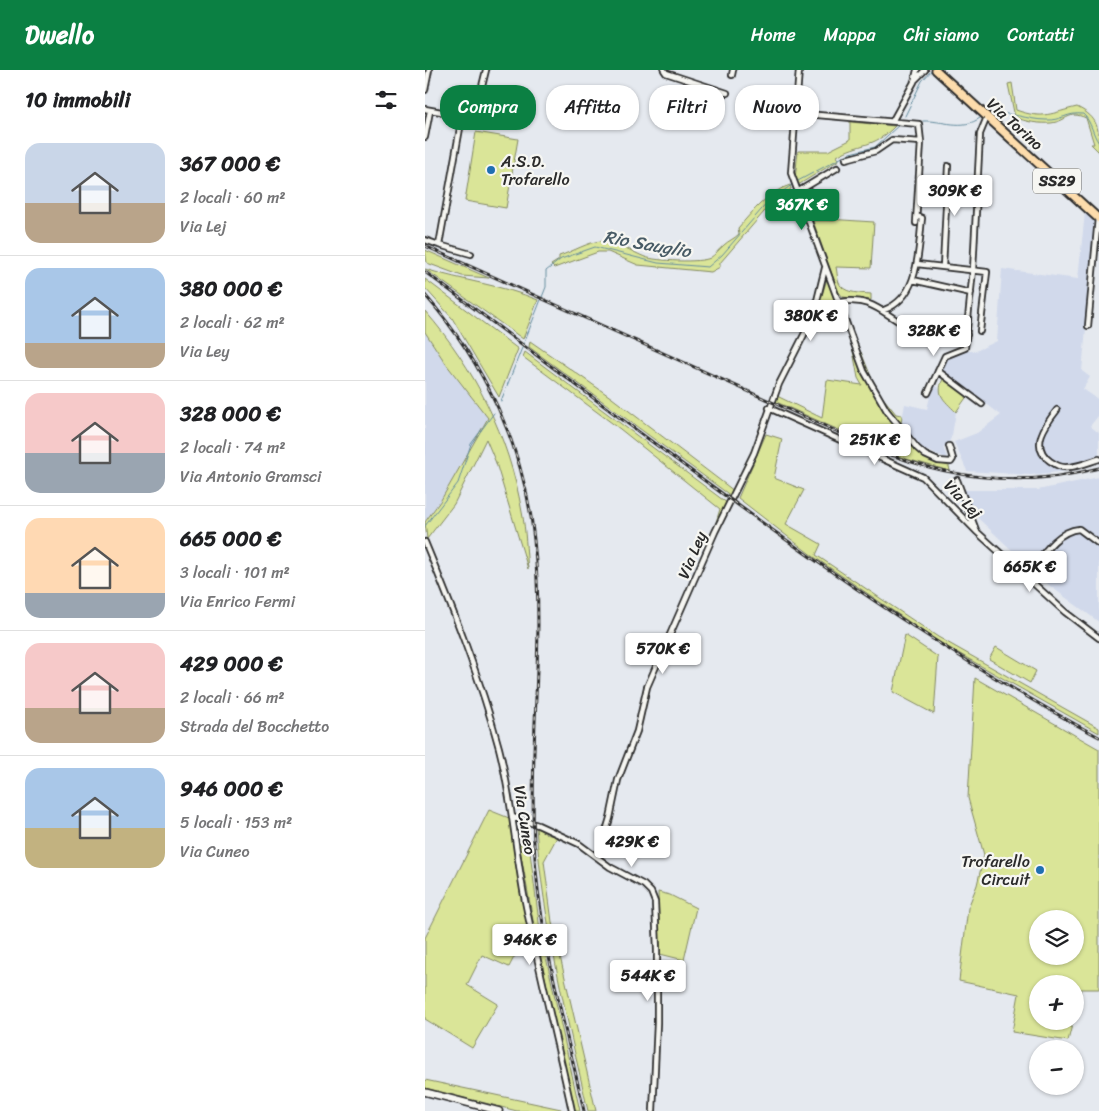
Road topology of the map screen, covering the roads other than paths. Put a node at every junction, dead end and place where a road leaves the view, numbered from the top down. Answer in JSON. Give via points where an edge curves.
{"nodes":[{"id":1,"x":429,"y":70,"type":"edge"},
{"id":2,"x":486,"y":70,"type":"edge"},
{"id":3,"x":664,"y":70,"type":"edge"},
{"id":4,"x":799,"y":70,"type":"edge"},
{"id":5,"x":917,"y":70,"type":"edge"},
{"id":6,"x":925,"y":70,"type":"edge"},
{"id":7,"x":937,"y":70,"type":"edge"},
{"id":8,"x":913,"y":82,"type":"junction"},
{"id":9,"x":482,"y":85,"type":"edge"},
{"id":10,"x":798,"y":85,"type":"edge"},
{"id":11,"x":425,"y":90,"type":"edge"},
{"id":12,"x":727,"y":93,"type":"dead end"},
{"id":13,"x":428,"y":110,"type":"edge"},
{"id":14,"x":819,"y":115,"type":"edge"},
{"id":15,"x":987,"y":117,"type":"junction"},
{"id":16,"x":893,"y":120,"type":"junction"},
{"id":17,"x":460,"y":130,"type":"edge"},
{"id":18,"x":794,"y":130,"type":"edge"},
{"id":19,"x":425,"y":137,"type":"edge"},
{"id":20,"x":921,"y":142,"type":"junction"},
{"id":21,"x":846,"y":159,"type":"dead end"},
{"id":22,"x":948,"y":166,"type":"dead end"},
{"id":23,"x":837,"y":168,"type":"dead end"},
{"id":24,"x":798,"y":189,"type":"junction"},
{"id":25,"x":806,"y":216,"type":"junction"},
{"id":26,"x":917,"y":216,"type":"junction"},
{"id":27,"x":833,"y":217,"type":"dead end"},
{"id":28,"x":1099,"y":218,"type":"edge"},
{"id":29,"x":916,"y":223,"type":"dead end"},
{"id":30,"x":425,"y":240,"type":"edge"},
{"id":31,"x":439,"y":245,"type":"junction"},
{"id":32,"x":471,"y":254,"type":"dead end"},
{"id":33,"x":917,"y":264,"type":"junction"},
{"id":34,"x":943,"y":267,"type":"junction"},
{"id":35,"x":825,"y":268,"type":"junction"},
{"id":36,"x":973,"y":270,"type":"junction"},
{"id":37,"x":913,"y":280,"type":"junction"},
{"id":38,"x":971,"y":293,"type":"junction"},
{"id":39,"x":840,"y":302,"type":"junction"},
{"id":40,"x":884,"y":310,"type":"junction"},
{"id":41,"x":1089,"y":326,"type":"dead end"},
{"id":42,"x":980,"y":331,"type":"dead end"},
{"id":43,"x":967,"y":335,"type":"junction"},
{"id":44,"x":938,"y":371,"type":"junction"},
{"id":45,"x":928,"y":393,"type":"dead end"},
{"id":46,"x":982,"y":404,"type":"dead end"},
{"id":47,"x":769,"y":408,"type":"junction"},
{"id":48,"x":1057,"y":410,"type":"dead end"},
{"id":49,"x":949,"y":446,"type":"dead end"},
{"id":50,"x":1099,"y":459,"type":"edge"},
{"id":51,"x":957,"y":480,"type":"dead end"},
{"id":52,"x":976,"y":531,"type":"junction"},
{"id":53,"x":425,"y":542,"type":"edge"},
{"id":54,"x":1099,"y":544,"type":"edge"},
{"id":55,"x":1026,"y":576,"type":"junction"},
{"id":56,"x":1099,"y":638,"type":"edge"},
{"id":57,"x":512,"y":817,"type":"junction"},
{"id":58,"x":598,"y":858,"type":"junction"},
{"id":59,"x":425,"y":1092,"type":"edge"},
{"id":60,"x":499,"y":1111,"type":"edge"},
{"id":61,"x":572,"y":1111,"type":"edge"},
{"id":62,"x":653,"y":1111,"type":"edge"}],
"edges":[{"from":1,"to":11,"type":"street"},
{"from":2,"to":9,"type":"street"},
{"from":3,"to":12,"type":"street","via":[[667,74]]},
{"from":4,"to":10,"type":"street"},
{"from":5,"to":8,"type":"street"},
{"from":6,"to":8,"type":"street"},
{"from":7,"to":15,"type":"main road","name":"Via Torino","number":"SS29"},
{"from":8,"to":16,"type":"street"},
{"from":13,"to":19,"type":"street"},
{"from":14,"to":16,"type":"street"},
{"from":15,"to":28,"type":"main road","name":"Via Torino","number":"SS29"},
{"from":15,"to":36,"type":"street","via":[[980,134]]},
{"from":16,"to":20,"type":"street","via":[[919,124]]},
{"from":17,"to":31,"type":"street"},
{"from":18,"to":24,"type":"street","via":[[791,173]]},
{"from":20,"to":21,"type":"street","via":[[892,140],[876,151]]},
{"from":20,"to":26,"type":"street"},
{"from":22,"to":34,"type":"street"},
{"from":23,"to":24,"type":"street"},
{"from":24,"to":25,"type":"street"},
{"from":25,"to":27,"type":"street"},
{"from":25,"to":35,"type":"street"},
{"from":26,"to":29,"type":"street"},
{"from":26,"to":33,"type":"street","via":[[922,218]]},
{"from":28,"to":41,"type":"street"},
{"from":30,"to":31,"type":"street"},
{"from":31,"to":32,"type":"street"},
{"from":33,"to":34,"type":"street"},
{"from":33,"to":37,"type":"street"},
{"from":34,"to":36,"type":"street"},
{"from":35,"to":39,"type":"street"},
{"from":35,"to":47,"type":"street","name":"Via Ley","via":[[813,317]]},
{"from":36,"to":38,"type":"street"},
{"from":36,"to":42,"type":"street","via":[[987,272]]},
{"from":37,"to":38,"type":"street"},
{"from":37,"to":40,"type":"street","via":[[906,295]]},
{"from":38,"to":43,"type":"street"},
{"from":39,"to":40,"type":"street","via":[[863,301]]},
{"from":39,"to":49,"type":"street","via":[[864,372],[893,418],[925,455],[951,462]]},
{"from":40,"to":43,"type":"street","via":[[903,325],[919,331]]},
{"from":43,"to":44,"type":"street","via":[[965,348],[945,356]]},
{"from":44,"to":45,"type":"street"},
{"from":44,"to":46,"type":"street"},
{"from":47,"to":52,"type":"street","name":"Via Lej","via":[[923,477]]},
{"from":47,"to":58,"type":"street","name":"Via Ley","via":[[754,453],[715,532],[647,687]]},
{"from":48,"to":50,"type":"street","via":[[1040,437],[1041,450],[1047,459],[1069,468]]},
{"from":51,"to":52,"type":"street"},
{"from":52,"to":55,"type":"street","name":"Via Lej"},
{"from":53,"to":57,"type":"street","name":"Via Cuneo","via":[[484,695]]},
{"from":54,"to":55,"type":"street","via":[[1079,529],[1069,530],[1059,536]]},
{"from":55,"to":56,"type":"street","name":"Via Lej"},
{"from":57,"to":58,"type":"street","via":[[579,844]]},
{"from":57,"to":61,"type":"street","name":"Via Cuneo","via":[[525,900]]},
{"from":58,"to":62,"type":"street","via":[[649,888],[655,902],[657,1015]]},
{"from":59,"to":60,"type":"street"}]}
